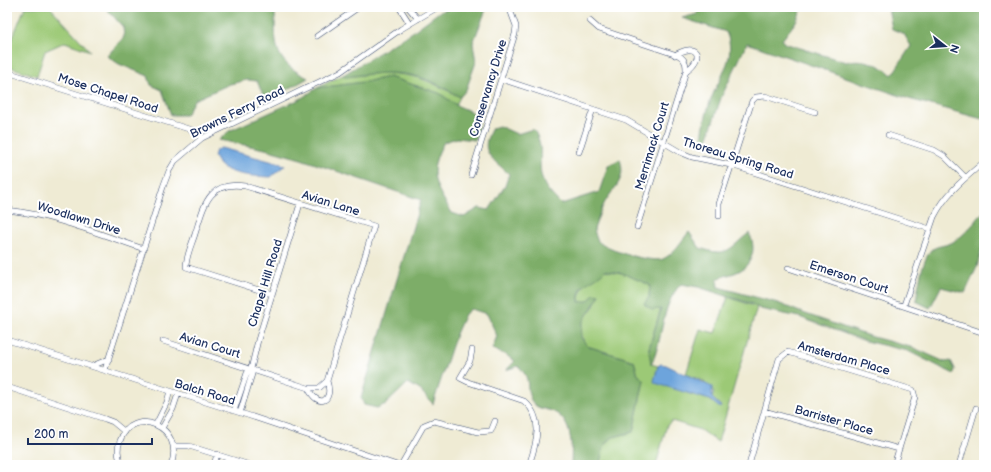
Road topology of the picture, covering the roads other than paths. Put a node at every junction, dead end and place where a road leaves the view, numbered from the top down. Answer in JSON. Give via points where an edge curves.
{"nodes":[{"id":1,"x":359,"y":7,"type":"edge"},
{"id":2,"x":399,"y":7,"type":"edge"},
{"id":3,"x":408,"y":7,"type":"edge"},
{"id":4,"x":438,"y":7,"type":"edge"},
{"id":5,"x":509,"y":7,"type":"edge"},
{"id":6,"x":418,"y":19,"type":"junction"},
{"id":7,"x":590,"y":21,"type":"dead end"},
{"id":8,"x":410,"y":24,"type":"junction"},
{"id":9,"x":316,"y":36,"type":"dead end"},
{"id":10,"x":675,"y":55,"type":"junction"},
{"id":11,"x":686,"y":71,"type":"junction"},
{"id":12,"x":7,"y":72,"type":"edge"},
{"id":13,"x":501,"y":79,"type":"junction"},
{"id":14,"x":592,"y":109,"type":"junction"},
{"id":15,"x":815,"y":112,"type":"dead end"},
{"id":16,"x":888,"y":135,"type":"dead end"},
{"id":17,"x":202,"y":138,"type":"junction"},
{"id":18,"x":663,"y":143,"type":"junction"},
{"id":19,"x":579,"y":152,"type":"dead end"},
{"id":20,"x":984,"y":162,"type":"edge"},
{"id":21,"x":732,"y":165,"type":"junction"},
{"id":22,"x":471,"y":175,"type":"dead end"},
{"id":23,"x":965,"y":177,"type":"junction"},
{"id":24,"x":300,"y":204,"type":"junction"},
{"id":25,"x":7,"y":210,"type":"edge"},
{"id":26,"x":719,"y":216,"type":"dead end"},
{"id":27,"x":637,"y":227,"type":"dead end"},
{"id":28,"x":930,"y":229,"type":"junction"},
{"id":29,"x":144,"y":249,"type":"junction"},
{"id":30,"x":788,"y":268,"type":"dead end"},
{"id":31,"x":272,"y":294,"type":"junction"},
{"id":32,"x":904,"y":305,"type":"junction"},
{"id":33,"x":984,"y":333,"type":"edge"},
{"id":34,"x":7,"y":340,"type":"edge"},
{"id":35,"x":163,"y":341,"type":"dead end"},
{"id":36,"x":472,"y":350,"type":"dead end"},
{"id":37,"x":109,"y":359,"type":"junction"},
{"id":38,"x":92,"y":366,"type":"junction"},
{"id":39,"x":251,"y":369,"type":"junction"},
{"id":40,"x":105,"y":370,"type":"junction"},
{"id":41,"x":327,"y":380,"type":"junction"},
{"id":42,"x":7,"y":387,"type":"edge"},
{"id":43,"x":308,"y":388,"type":"junction"},
{"id":44,"x":170,"y":391,"type":"junction"},
{"id":45,"x":178,"y":394,"type":"junction"},
{"id":46,"x":976,"y":408,"type":"dead end"},
{"id":47,"x":764,"y":411,"type":"junction"},
{"id":48,"x":237,"y":412,"type":"junction"},
{"id":49,"x":494,"y":421,"type":"dead end"},
{"id":50,"x":156,"y":424,"type":"junction"},
{"id":51,"x":162,"y":428,"type":"junction"},
{"id":52,"x":125,"y":432,"type":"junction"},
{"id":53,"x":174,"y":446,"type":"junction"},
{"id":54,"x":899,"y":449,"type":"junction"},
{"id":55,"x":217,"y":454,"type":"junction"},
{"id":56,"x":122,"y":465,"type":"edge"},
{"id":57,"x":171,"y":465,"type":"edge"},
{"id":58,"x":214,"y":465,"type":"edge"},
{"id":59,"x":250,"y":465,"type":"edge"},
{"id":60,"x":397,"y":465,"type":"edge"},
{"id":61,"x":401,"y":465,"type":"edge"},
{"id":62,"x":529,"y":465,"type":"edge"},
{"id":63,"x":749,"y":465,"type":"edge"},
{"id":64,"x":894,"y":465,"type":"edge"},
{"id":65,"x":959,"y":465,"type":"edge"}],
"edges":[{"from":1,"to":9,"type":"street"},
{"from":2,"to":8,"type":"street"},
{"from":3,"to":6,"type":"street"},
{"from":4,"to":6,"type":"street","name":"Browns Ferry Road"},
{"from":5,"to":13,"type":"street","name":"Conservancy Drive","via":[[516,26]]},
{"from":6,"to":8,"type":"street","name":"Browns Ferry Road"},
{"from":7,"to":10,"type":"street","via":[[599,28]]},
{"from":8,"to":17,"type":"street","name":"Browns Ferry Road","via":[[340,72]]},
{"from":10,"to":11,"type":"street","via":[[684,59]]},
{"from":10,"to":11,"type":"street","name":"Merrimack Court","via":[[686,49],[695,53],[695,64]]},
{"from":11,"to":18,"type":"street","name":"Merrimack Court"},
{"from":12,"to":17,"type":"street","name":"Mose Chapel Road","via":[[195,131]]},
{"from":13,"to":14,"type":"street","name":"Thoreau Spring Road"},
{"from":13,"to":22,"type":"street","name":"Conservancy Drive"},
{"from":14,"to":18,"type":"street","name":"Thoreau Spring Road","via":[[630,121]]},
{"from":14,"to":19,"type":"street"},
{"from":15,"to":21,"type":"street","via":[[765,96],[756,97],[750,107]]},
{"from":16,"to":23,"type":"street","via":[[934,150],[944,156]]},
{"from":17,"to":29,"type":"street","name":"Browns Ferry Road","via":[[175,161],[169,171]]},
{"from":18,"to":21,"type":"street","name":"Thoreau Spring Road","via":[[692,157]]},
{"from":18,"to":27,"type":"street","name":"Merrimack Court"},
{"from":20,"to":23,"type":"street"},
{"from":21,"to":26,"type":"street","via":[[719,204]]},
{"from":21,"to":28,"type":"street","name":"Thoreau Spring Road"},
{"from":23,"to":28,"type":"street","via":[[940,205]]},
{"from":24,"to":31,"type":"street","name":"Chapel Hill Road"},
{"from":24,"to":31,"type":"street","name":"Avian Lane","via":[[245,186],[224,186],[214,191],[204,207],[187,260],[188,268]]},
{"from":24,"to":41,"type":"street","name":"Avian Lane","via":[[374,226]]},
{"from":25,"to":29,"type":"street","name":"Woodlawn Drive","via":[[26,212]]},
{"from":28,"to":32,"type":"street"},
{"from":29,"to":37,"type":"street","name":"Browns Ferry Road"},
{"from":30,"to":32,"type":"street","name":"Emerson Court"},
{"from":31,"to":39,"type":"street","name":"Chapel Hill Road"},
{"from":32,"to":33,"type":"street","name":"Emerson Court"},
{"from":34,"to":38,"type":"street","name":"Balch Road"},
{"from":35,"to":39,"type":"street","name":"Avian Court"},
{"from":36,"to":62,"type":"street","via":[[470,360],[460,378],[524,401],[536,419],[538,429]]},
{"from":37,"to":38,"type":"street"},
{"from":37,"to":40,"type":"street","name":"Browns Ferry Road"},
{"from":38,"to":40,"type":"street","name":"Balch Road"},
{"from":39,"to":43,"type":"street"},
{"from":39,"to":48,"type":"street","name":"Chapel Hill Road","via":[[247,373]]},
{"from":40,"to":44,"type":"street","name":"Balch Road"},
{"from":41,"to":43,"type":"street","via":[[319,388]]},
{"from":41,"to":43,"type":"street","via":[[330,388],[327,399],[316,400]]},
{"from":42,"to":52,"type":"street","via":[[113,422]]},
{"from":44,"to":45,"type":"street","name":"Balch Road"},
{"from":44,"to":50,"type":"street"},
{"from":45,"to":48,"type":"street","name":"Balch Road"},
{"from":45,"to":51,"type":"street"},
{"from":46,"to":65,"type":"street"},
{"from":47,"to":54,"type":"street","name":"Barrister Place"},
{"from":47,"to":54,"type":"street","name":"Amsterdam Place","via":[[779,358],[784,353],[791,353],[913,390],[915,397]]},
{"from":47,"to":63,"type":"street","name":"Amsterdam Place"},
{"from":48,"to":60,"type":"street","name":"Balch Road"},
{"from":49,"to":61,"type":"street","via":[[491,431],[478,432],[434,421],[427,423]]},
{"from":50,"to":51,"type":"street"},
{"from":50,"to":52,"type":"street","via":[[137,424]]},
{"from":51,"to":53,"type":"street"},
{"from":52,"to":56,"type":"street","via":[[118,450]]},
{"from":53,"to":55,"type":"street","via":[[189,446]]},
{"from":53,"to":57,"type":"street"},
{"from":54,"to":64,"type":"street","name":"Amsterdam Place"},
{"from":55,"to":58,"type":"street"},
{"from":55,"to":59,"type":"street"}]}
